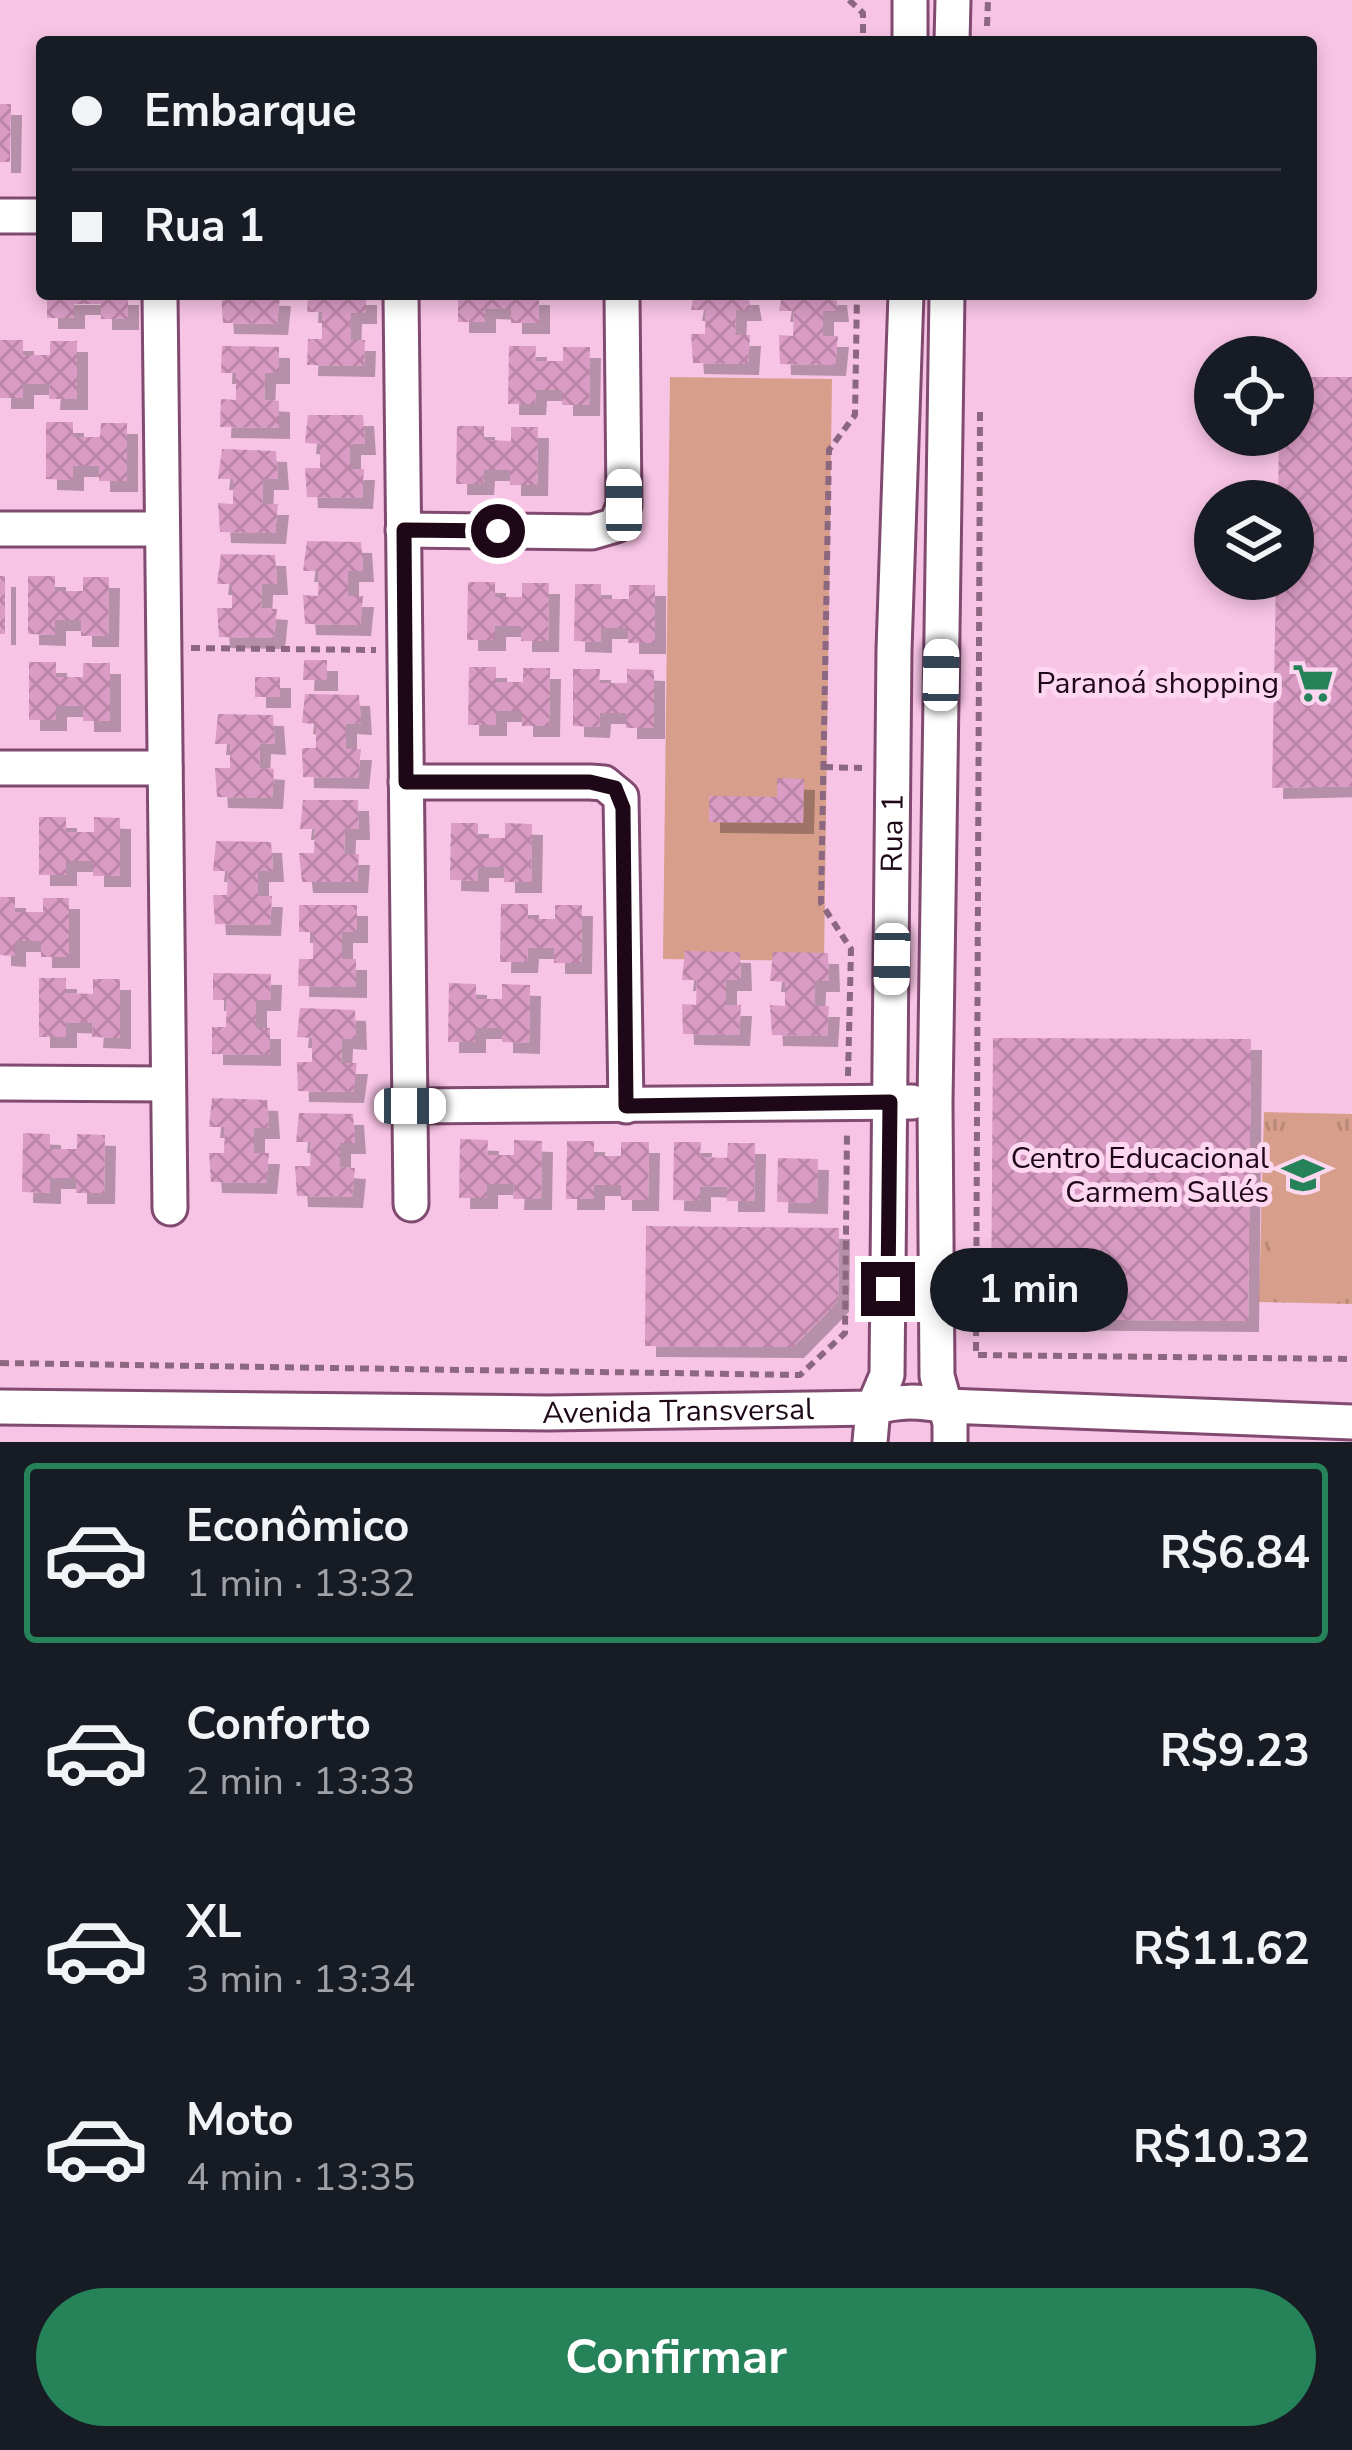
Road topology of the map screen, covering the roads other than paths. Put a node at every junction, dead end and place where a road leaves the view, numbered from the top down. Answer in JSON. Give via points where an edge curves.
{"nodes":[{"id":1,"x":910,"y":0,"type":"edge"},
{"id":2,"x":953,"y":0,"type":"edge"},
{"id":3,"x":910,"y":36,"type":"edge"},
{"id":4,"x":952,"y":36,"type":"edge"},
{"id":5,"x":0,"y":216,"type":"edge"},
{"id":6,"x":36,"y":216,"type":"edge"},
{"id":7,"x":160,"y":300,"type":"edge"},
{"id":8,"x":401,"y":300,"type":"edge"},
{"id":9,"x":622,"y":300,"type":"edge"},
{"id":10,"x":906,"y":300,"type":"edge"},
{"id":11,"x":947,"y":300,"type":"edge"},
{"id":12,"x":0,"y":529,"type":"edge"},
{"id":13,"x":162,"y":530,"type":"junction"},
{"id":14,"x":404,"y":530,"type":"junction"},
{"id":15,"x":0,"y":768,"type":"edge"},
{"id":16,"x":165,"y":768,"type":"junction"},
{"id":17,"x":406,"y":782,"type":"junction"},
{"id":18,"x":0,"y":1083,"type":"edge"},
{"id":19,"x":168,"y":1084,"type":"junction"},
{"id":20,"x":890,"y":1102,"type":"junction"},
{"id":21,"x":935,"y":1103,"type":"junction"},
{"id":22,"x":410,"y":1106,"type":"junction"},
{"id":23,"x":626,"y":1106,"type":"junction"},
{"id":24,"x":411,"y":1204,"type":"dead end"},
{"id":25,"x":170,"y":1208,"type":"dead end"},
{"id":26,"x":946,"y":1406,"type":"junction"},
{"id":27,"x":0,"y":1407,"type":"edge"},
{"id":28,"x":874,"y":1408,"type":"junction"},
{"id":29,"x":1352,"y":1422,"type":"edge"},
{"id":30,"x":871,"y":1442,"type":"edge"},
{"id":31,"x":950,"y":1442,"type":"edge"}],
"edges":[{"from":1,"to":3,"type":"street"},
{"from":2,"to":4,"type":"street"},
{"from":5,"to":6,"type":"street"},
{"from":7,"to":13,"type":"street"},
{"from":8,"to":14,"type":"street"},
{"from":9,"to":14,"type":"street","via":[[624,505],[616,525],[592,532]]},
{"from":10,"to":20,"type":"street","name":"Rua 1"},
{"from":11,"to":21,"type":"street","name":"Rua 1"},
{"from":12,"to":13,"type":"street"},
{"from":13,"to":16,"type":"street"},
{"from":14,"to":17,"type":"street"},
{"from":15,"to":16,"type":"street"},
{"from":16,"to":19,"type":"street"},
{"from":17,"to":22,"type":"street"},
{"from":17,"to":23,"type":"street","via":[[604,783],[621,796]]},
{"from":18,"to":19,"type":"street"},
{"from":19,"to":25,"type":"street"},
{"from":20,"to":21,"type":"street"},
{"from":20,"to":23,"type":"street"},
{"from":20,"to":28,"type":"street","name":"Rua 1","via":[[887,1375]]},
{"from":21,"to":26,"type":"street","name":"Rua 1","via":[[937,1376]]},
{"from":22,"to":23,"type":"street"},
{"from":22,"to":24,"type":"street"},
{"from":26,"to":28,"type":"street","name":"Avenida Transversal","via":[[917,1400]]},
{"from":26,"to":29,"type":"street","name":"Avenida Transversal"},
{"from":26,"to":31,"type":"street","name":"Rua 1"},
{"from":27,"to":28,"type":"street","name":"Avenida Transversal"},
{"from":28,"to":30,"type":"street","name":"Rua 1"}]}
